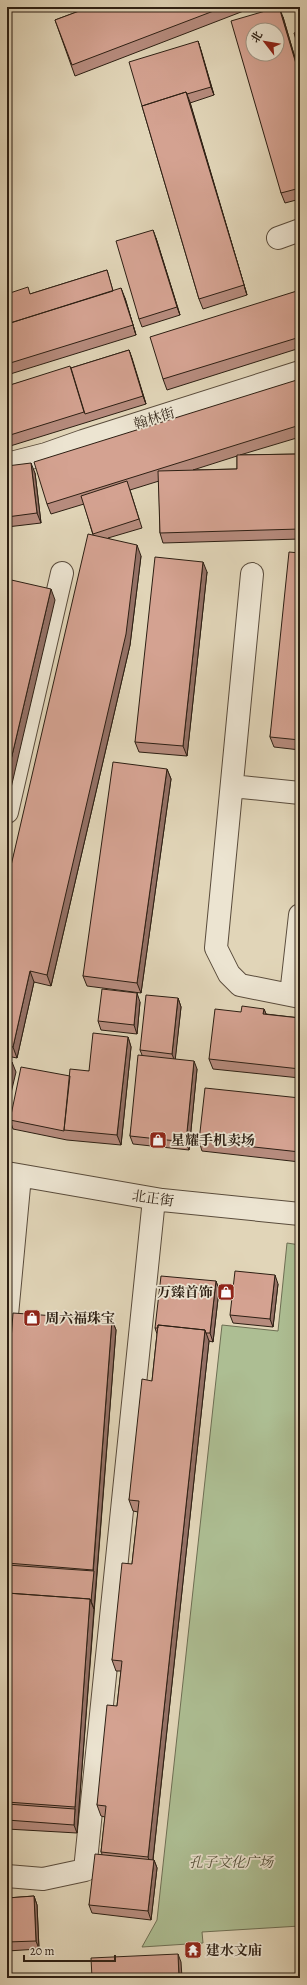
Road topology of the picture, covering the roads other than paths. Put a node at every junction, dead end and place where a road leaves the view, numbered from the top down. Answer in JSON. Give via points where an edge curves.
{"nodes":[{"id":1,"x":300,"y":230,"type":"edge"},
{"id":2,"x":278,"y":238,"type":"dead end"},
{"id":3,"x":300,"y":372,"type":"edge"},
{"id":4,"x":7,"y":464,"type":"edge"},
{"id":5,"x":62,"y":573,"type":"dead end"},
{"id":6,"x":252,"y":574,"type":"dead end"},
{"id":7,"x":232,"y":786,"type":"junction"},
{"id":8,"x":300,"y":793,"type":"edge"},
{"id":9,"x":7,"y":812,"type":"edge"},
{"id":10,"x":300,"y":915,"type":"edge"},
{"id":11,"x":296,"y":996,"type":"edge"},
{"id":12,"x":13,"y":1175,"type":"edge"},
{"id":13,"x":154,"y":1199,"type":"junction"},
{"id":14,"x":300,"y":1214,"type":"edge"},
{"id":15,"x":7,"y":1315,"type":"edge"},
{"id":16,"x":7,"y":1876,"type":"edge"}],
"edges":[{"from":1,"to":2,"type":"street"},
{"from":3,"to":4,"type":"street","name":"翰林街","via":[[46,454]]},
{"from":5,"to":9,"type":"street"},
{"from":6,"to":7,"type":"street"},
{"from":7,"to":8,"type":"street"},
{"from":7,"to":11,"type":"street","via":[[216,948],[229,974],[240,985]]},
{"from":10,"to":11,"type":"street"},
{"from":12,"to":13,"type":"street","name":"北正街"},
{"from":12,"to":15,"type":"street"},
{"from":13,"to":14,"type":"street","name":"北正街"},
{"from":13,"to":16,"type":"street","via":[[85,1870],[43,1879]]}]}
